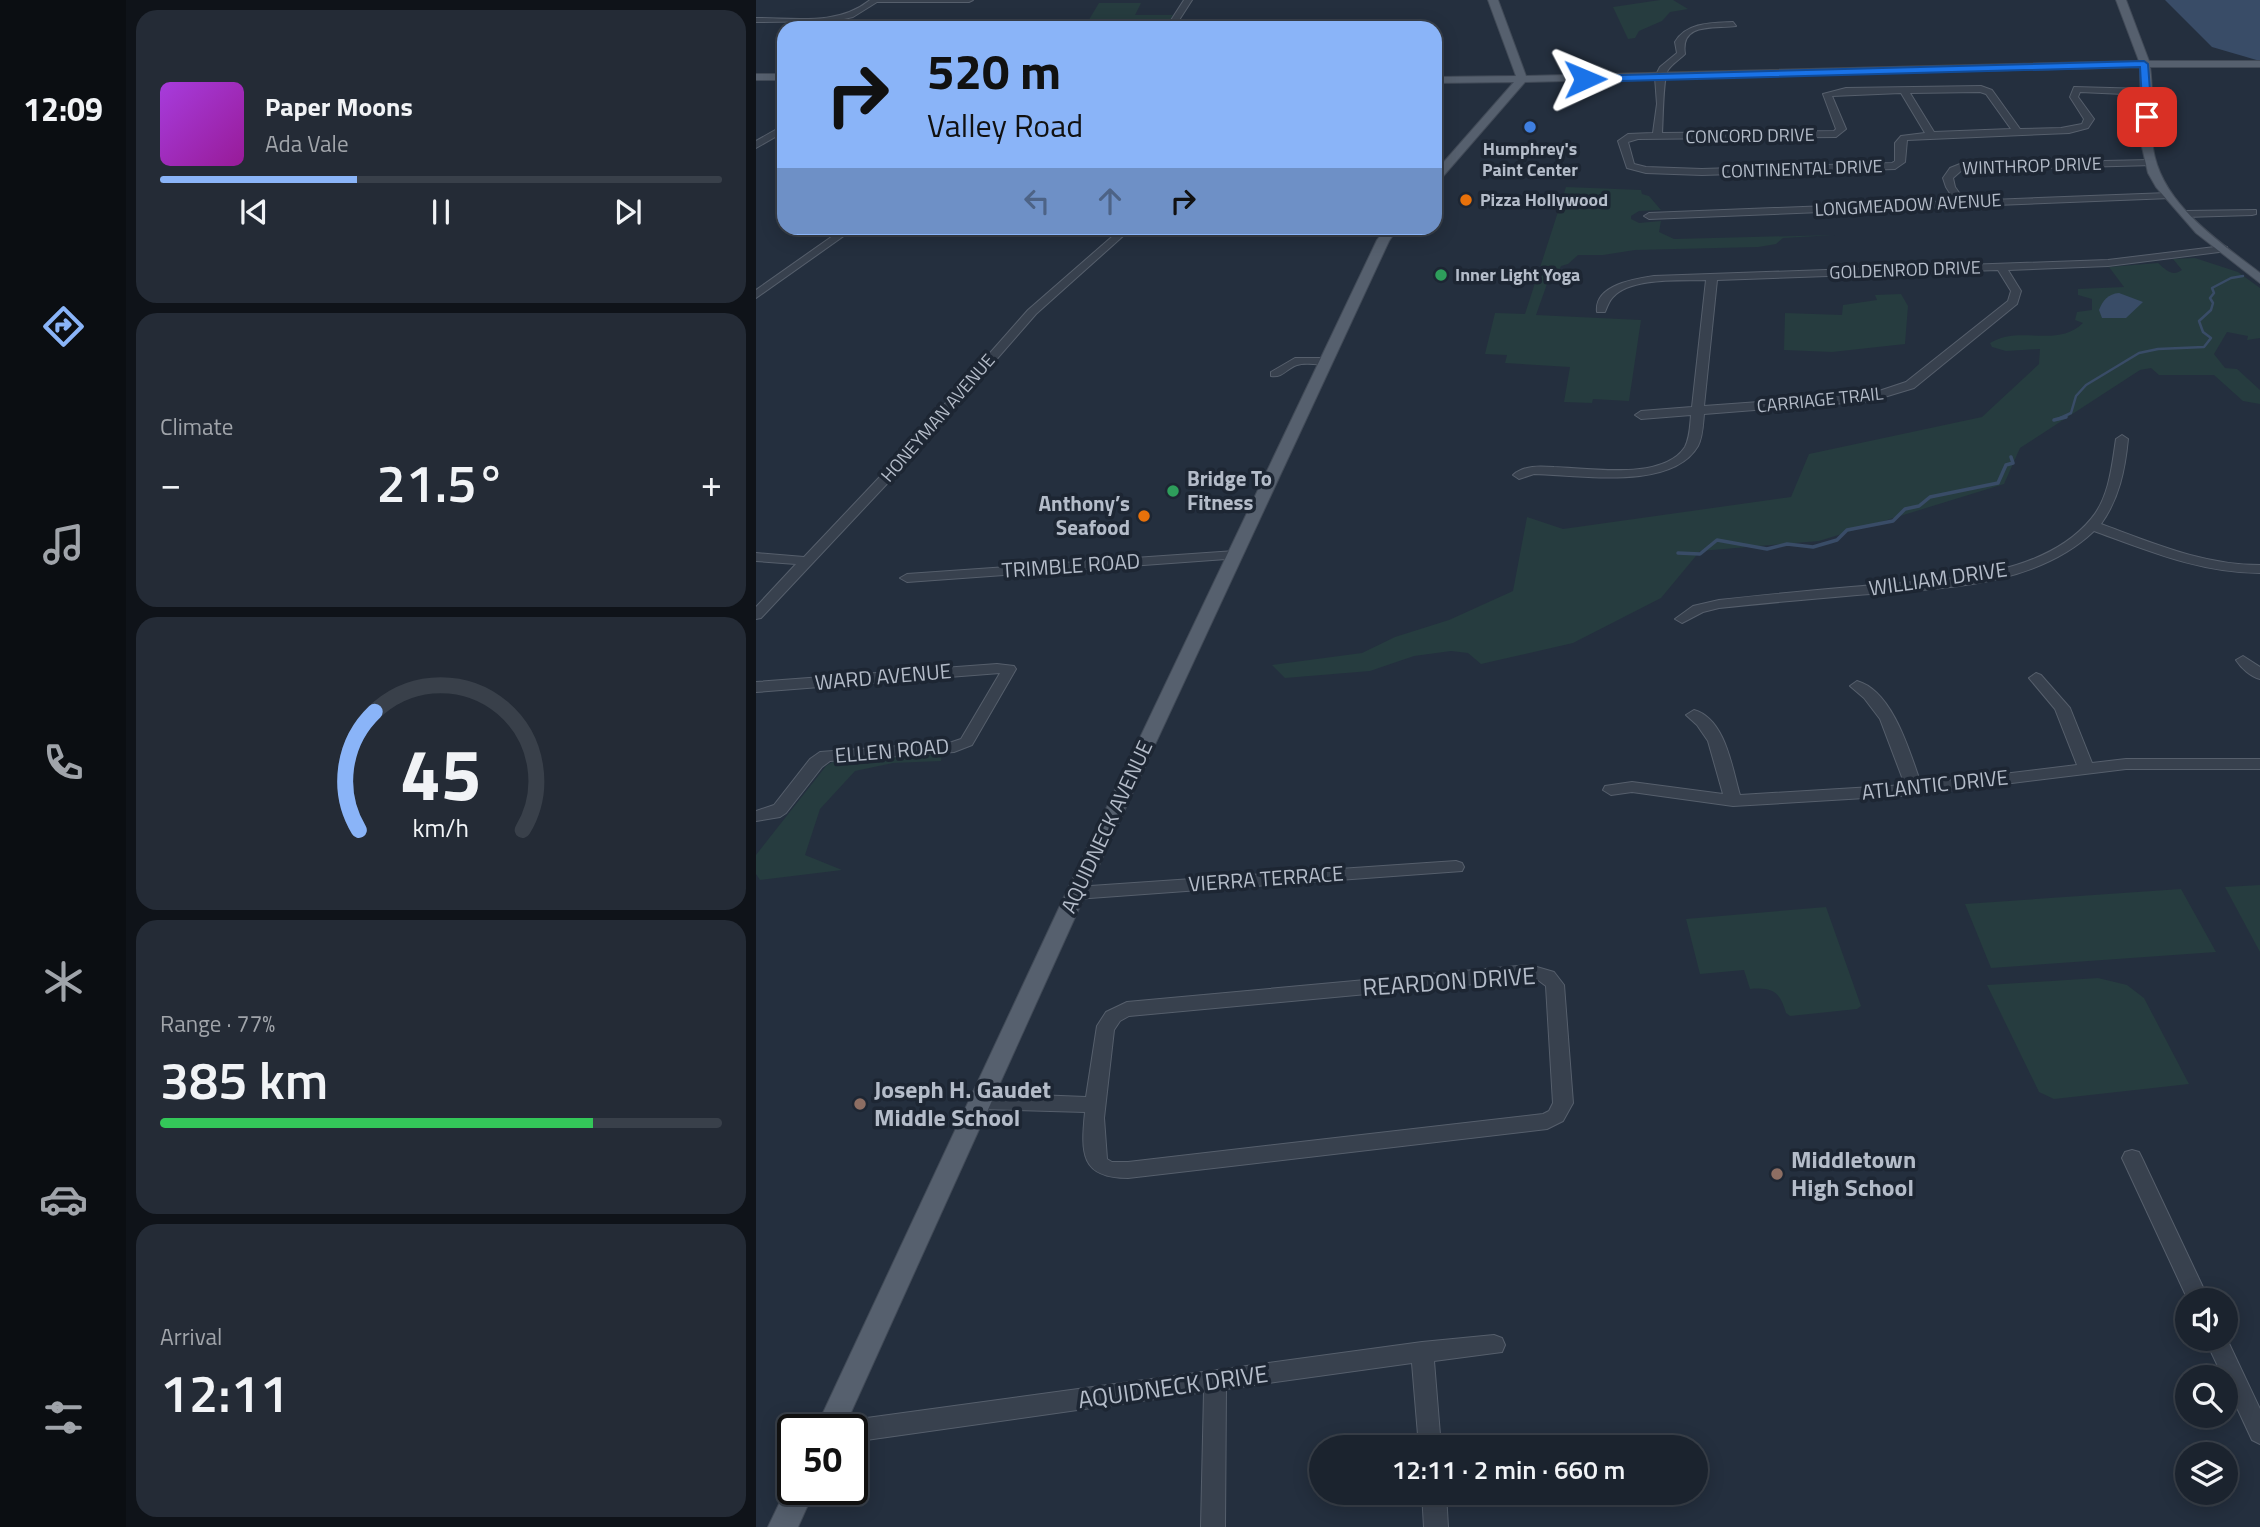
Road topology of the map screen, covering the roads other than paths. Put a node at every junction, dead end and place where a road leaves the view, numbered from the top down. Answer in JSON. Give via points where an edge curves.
{"nodes":[{"id":1,"x":875,"y":0,"type":"edge"},
{"id":2,"x":969,"y":0,"type":"edge"},
{"id":3,"x":1188,"y":0,"type":"edge"},
{"id":4,"x":1493,"y":0,"type":"edge"},
{"id":5,"x":2120,"y":0,"type":"edge"},
{"id":6,"x":756,"y":20,"type":"edge"},
{"id":7,"x":1174,"y":21,"type":"edge"},
{"id":8,"x":1733,"y":24,"type":"dead end"},
{"id":9,"x":2144,"y":64,"type":"junction"},
{"id":10,"x":2260,"y":64,"type":"edge"},
{"id":11,"x":756,"y":77,"type":"edge"},
{"id":12,"x":777,"y":77,"type":"edge"},
{"id":13,"x":1660,"y":77,"type":"junction"},
{"id":14,"x":1522,"y":79,"type":"junction"},
{"id":15,"x":1442,"y":80,"type":"edge"},
{"id":16,"x":1904,"y":90,"type":"junction"},
{"id":17,"x":2146,"y":92,"type":"junction"},
{"id":18,"x":777,"y":132,"type":"edge"},
{"id":19,"x":2017,"y":132,"type":"junction"},
{"id":20,"x":1931,"y":135,"type":"junction"},
{"id":21,"x":1657,"y":136,"type":"junction"},
{"id":22,"x":756,"y":145,"type":"edge"},
{"id":23,"x":2151,"y":163,"type":"junction"},
{"id":24,"x":1442,"y":171,"type":"edge"},
{"id":25,"x":2168,"y":196,"type":"junction"},
{"id":26,"x":1961,"y":202,"type":"junction"},
{"id":27,"x":2252,"y":212,"type":"dead end"},
{"id":28,"x":2185,"y":214,"type":"junction"},
{"id":29,"x":1649,"y":216,"type":"dead end"},
{"id":30,"x":840,"y":235,"type":"edge"},
{"id":31,"x":1119,"y":235,"type":"edge"},
{"id":32,"x":1386,"y":235,"type":"edge"},
{"id":33,"x":2223,"y":249,"type":"junction"},
{"id":34,"x":2001,"y":267,"type":"junction"},
{"id":35,"x":1712,"y":278,"type":"junction"},
{"id":36,"x":2260,"y":279,"type":"edge"},
{"id":37,"x":756,"y":295,"type":"edge"},
{"id":38,"x":1601,"y":310,"type":"dead end"},
{"id":39,"x":1326,"y":360,"type":"junction"},
{"id":40,"x":1275,"y":374,"type":"dead end"},
{"id":41,"x":1698,"y":410,"type":"junction"},
{"id":42,"x":1641,"y":415,"type":"dead end"},
{"id":43,"x":2122,"y":439,"type":"dead end"},
{"id":44,"x":1519,"y":475,"type":"dead end"},
{"id":45,"x":2093,"y":526,"type":"junction"},
{"id":46,"x":1234,"y":555,"type":"junction"},
{"id":47,"x":756,"y":556,"type":"edge"},
{"id":48,"x":808,"y":561,"type":"junction"},
{"id":49,"x":2260,"y":569,"type":"edge"},
{"id":50,"x":907,"y":578,"type":"dead end"},
{"id":51,"x":756,"y":615,"type":"edge"},
{"id":52,"x":1682,"y":619,"type":"dead end"},
{"id":53,"x":2244,"y":660,"type":"dead end"},
{"id":54,"x":1009,"y":669,"type":"joint"},
{"id":55,"x":2260,"y":675,"type":"edge"},
{"id":56,"x":2036,"y":678,"type":"dead end"},
{"id":57,"x":1857,"y":686,"type":"dead end"},
{"id":58,"x":756,"y":687,"type":"edge"},
{"id":59,"x":1694,"y":715,"type":"dead end"},
{"id":60,"x":2260,"y":764,"type":"edge"},
{"id":61,"x":2086,"y":767,"type":"junction"},
{"id":62,"x":1611,"y":790,"type":"dead end"},
{"id":63,"x":1915,"y":790,"type":"junction"},
{"id":64,"x":1733,"y":801,"type":"junction"},
{"id":65,"x":756,"y":816,"type":"edge"},
{"id":66,"x":1456,"y":867,"type":"dead end"},
{"id":67,"x":1076,"y":893,"type":"junction"},
{"id":68,"x":980,"y":1101,"type":"junction"},
{"id":69,"x":1096,"y":1105,"type":"junction"},
{"id":70,"x":2132,"y":1158,"type":"dead end"},
{"id":71,"x":2192,"y":1288,"type":"edge"},
{"id":72,"x":1494,"y":1345,"type":"dead end"},
{"id":73,"x":2222,"y":1351,"type":"edge"},
{"id":74,"x":1422,"y":1352,"type":"junction"},
{"id":75,"x":1215,"y":1382,"type":"junction"},
{"id":76,"x":836,"y":1414,"type":"edge"},
{"id":77,"x":868,"y":1429,"type":"edge"},
{"id":78,"x":2260,"y":1433,"type":"edge"},
{"id":79,"x":1429,"y":1435,"type":"edge"},
{"id":80,"x":793,"y":1505,"type":"edge"},
{"id":81,"x":1435,"y":1505,"type":"edge"},
{"id":82,"x":783,"y":1527,"type":"edge"},
{"id":83,"x":1213,"y":1527,"type":"edge"},
{"id":84,"x":1437,"y":1527,"type":"edge"}],
"edges":[{"from":1,"to":2,"type":"street"},
{"from":1,"to":6,"type":"street","via":[[859,12],[836,18]]},
{"from":3,"to":7,"type":"street"},
{"from":4,"to":14,"type":"main road"},
{"from":5,"to":9,"type":"main road"},
{"from":8,"to":13,"type":"street","via":[[1685,33],[1679,42],[1681,54]]},
{"from":9,"to":10,"type":"main road"},
{"from":9,"to":13,"type":"main road"},
{"from":9,"to":17,"type":"main road"},
{"from":11,"to":12,"type":"main road"},
{"from":13,"to":14,"type":"main road"},
{"from":13,"to":21,"type":"street"},
{"from":14,"to":15,"type":"main road"},
{"from":14,"to":24,"type":"main road"},
{"from":16,"to":19,"type":"street","name":"CONCORD DRIVE","via":[[1989,92]]},
{"from":16,"to":20,"type":"street"},
{"from":16,"to":21,"type":"street","name":"CONCORD DRIVE","via":[[1827,93],[1841,129],[1836,134]]},
{"from":17,"to":19,"type":"street","name":"CONTINENTAL DRIVE","via":[[2077,89],[2074,97],[2089,119],[2085,126]]},
{"from":17,"to":23,"type":"main road"},
{"from":18,"to":22,"type":"street"},
{"from":19,"to":20,"type":"street","name":"CONTINENTAL DRIVE"},
{"from":20,"to":21,"type":"street","name":"CONTINENTAL DRIVE","via":[[1904,138],[1900,162],[1895,166],[1702,172],[1630,166],[1625,138]]},
{"from":23,"to":25,"type":"main road"},
{"from":23,"to":26,"type":"street","name":"WINTHROP DRIVE","via":[[1960,167],[1949,174],[1947,183]]},
{"from":25,"to":26,"type":"street","name":"LONGMEADOW AVENUE"},
{"from":25,"to":28,"type":"main road"},
{"from":26,"to":29,"type":"street","name":"LONGMEADOW AVENUE"},
{"from":27,"to":28,"type":"street"},
{"from":28,"to":33,"type":"main road"},
{"from":30,"to":37,"type":"street"},
{"from":31,"to":48,"type":"street","name":"HONEYMAN AVENUE","via":[[1032,312]]},
{"from":32,"to":39,"type":"main road","name":"AQUIDNECK AVENUE"},
{"from":33,"to":34,"type":"street","name":"GOLDENROD DRIVE","via":[[2108,263]]},
{"from":33,"to":36,"type":"main road"},
{"from":34,"to":35,"type":"street","name":"GOLDENROD DRIVE"},
{"from":34,"to":41,"type":"street","name":"CARRIAGE TRAIL","via":[[2016,291],[2014,302],[1899,391]]},
{"from":35,"to":38,"type":"street","name":"GOLDENROD DRIVE","via":[[1633,282],[1608,294]]},
{"from":35,"to":41,"type":"street"},
{"from":39,"to":40,"type":"street","via":[[1295,361]]},
{"from":39,"to":46,"type":"main road","name":"AQUIDNECK AVENUE"},
{"from":41,"to":42,"type":"street","name":"CARRIAGE TRAIL"},
{"from":41,"to":44,"type":"street","via":[[1691,449],[1659,470],[1631,474],[1533,470]]},
{"from":43,"to":45,"type":"street","name":"WILLIAM DRIVE","via":[[2116,477]]},
{"from":45,"to":49,"type":"street","via":[[2208,565]]},
{"from":45,"to":52,"type":"street","name":"WILLIAM DRIVE","via":[[2063,549],[1997,573],[1719,604]]},
{"from":46,"to":50,"type":"street","name":"TRIMBLE ROAD"},
{"from":46,"to":67,"type":"main road","name":"AQUIDNECK AVENUE"},
{"from":47,"to":48,"type":"street"},
{"from":48,"to":51,"type":"street","name":"HONEYMAN AVENUE"},
{"from":53,"to":55,"type":"street"},
{"from":54,"to":58,"type":"street","name":"WARD AVENUE"},
{"from":54,"to":65,"type":"street","name":"ELLEN ROAD","via":[[967,742],[954,747],[826,756],[780,808]]},
{"from":56,"to":61,"type":"street","via":[[2062,708]]},
{"from":57,"to":63,"type":"street","via":[[1874,696],[1882,708]]},
{"from":59,"to":64,"type":"street","via":[[1705,721],[1712,733]]},
{"from":60,"to":61,"type":"street","name":"ATLANTIC DRIVE"},
{"from":61,"to":63,"type":"street","name":"ATLANTIC DRIVE"},
{"from":62,"to":64,"type":"street","name":"ATLANTIC DRIVE","via":[[1632,787]]},
{"from":63,"to":64,"type":"street","name":"ATLANTIC DRIVE"},
{"from":66,"to":67,"type":"street","name":"VIERRA TERRACE"},
{"from":67,"to":68,"type":"main road","name":"AQUIDNECK AVENUE"},
{"from":68,"to":69,"type":"street"},
{"from":68,"to":76,"type":"main road","name":"AQUIDNECK AVENUE"},
{"from":69,"to":69,"type":"street","name":"REARDON DRIVE","via":[[1094,1154],[1098,1164],[1110,1170],[1547,1121],[1563,1103],[1555,985],[1551,978],[1530,972],[1127,1009],[1116,1013],[1105,1030]]},
{"from":70,"to":71,"type":"street"},
{"from":72,"to":74,"type":"street","name":"AQUIDNECK DRIVE"},
{"from":73,"to":78,"type":"street"},
{"from":74,"to":75,"type":"street","name":"AQUIDNECK DRIVE"},
{"from":74,"to":79,"type":"street"},
{"from":75,"to":77,"type":"street","name":"AQUIDNECK DRIVE"},
{"from":75,"to":83,"type":"street"},
{"from":80,"to":82,"type":"main road"},
{"from":81,"to":84,"type":"street"}]}
